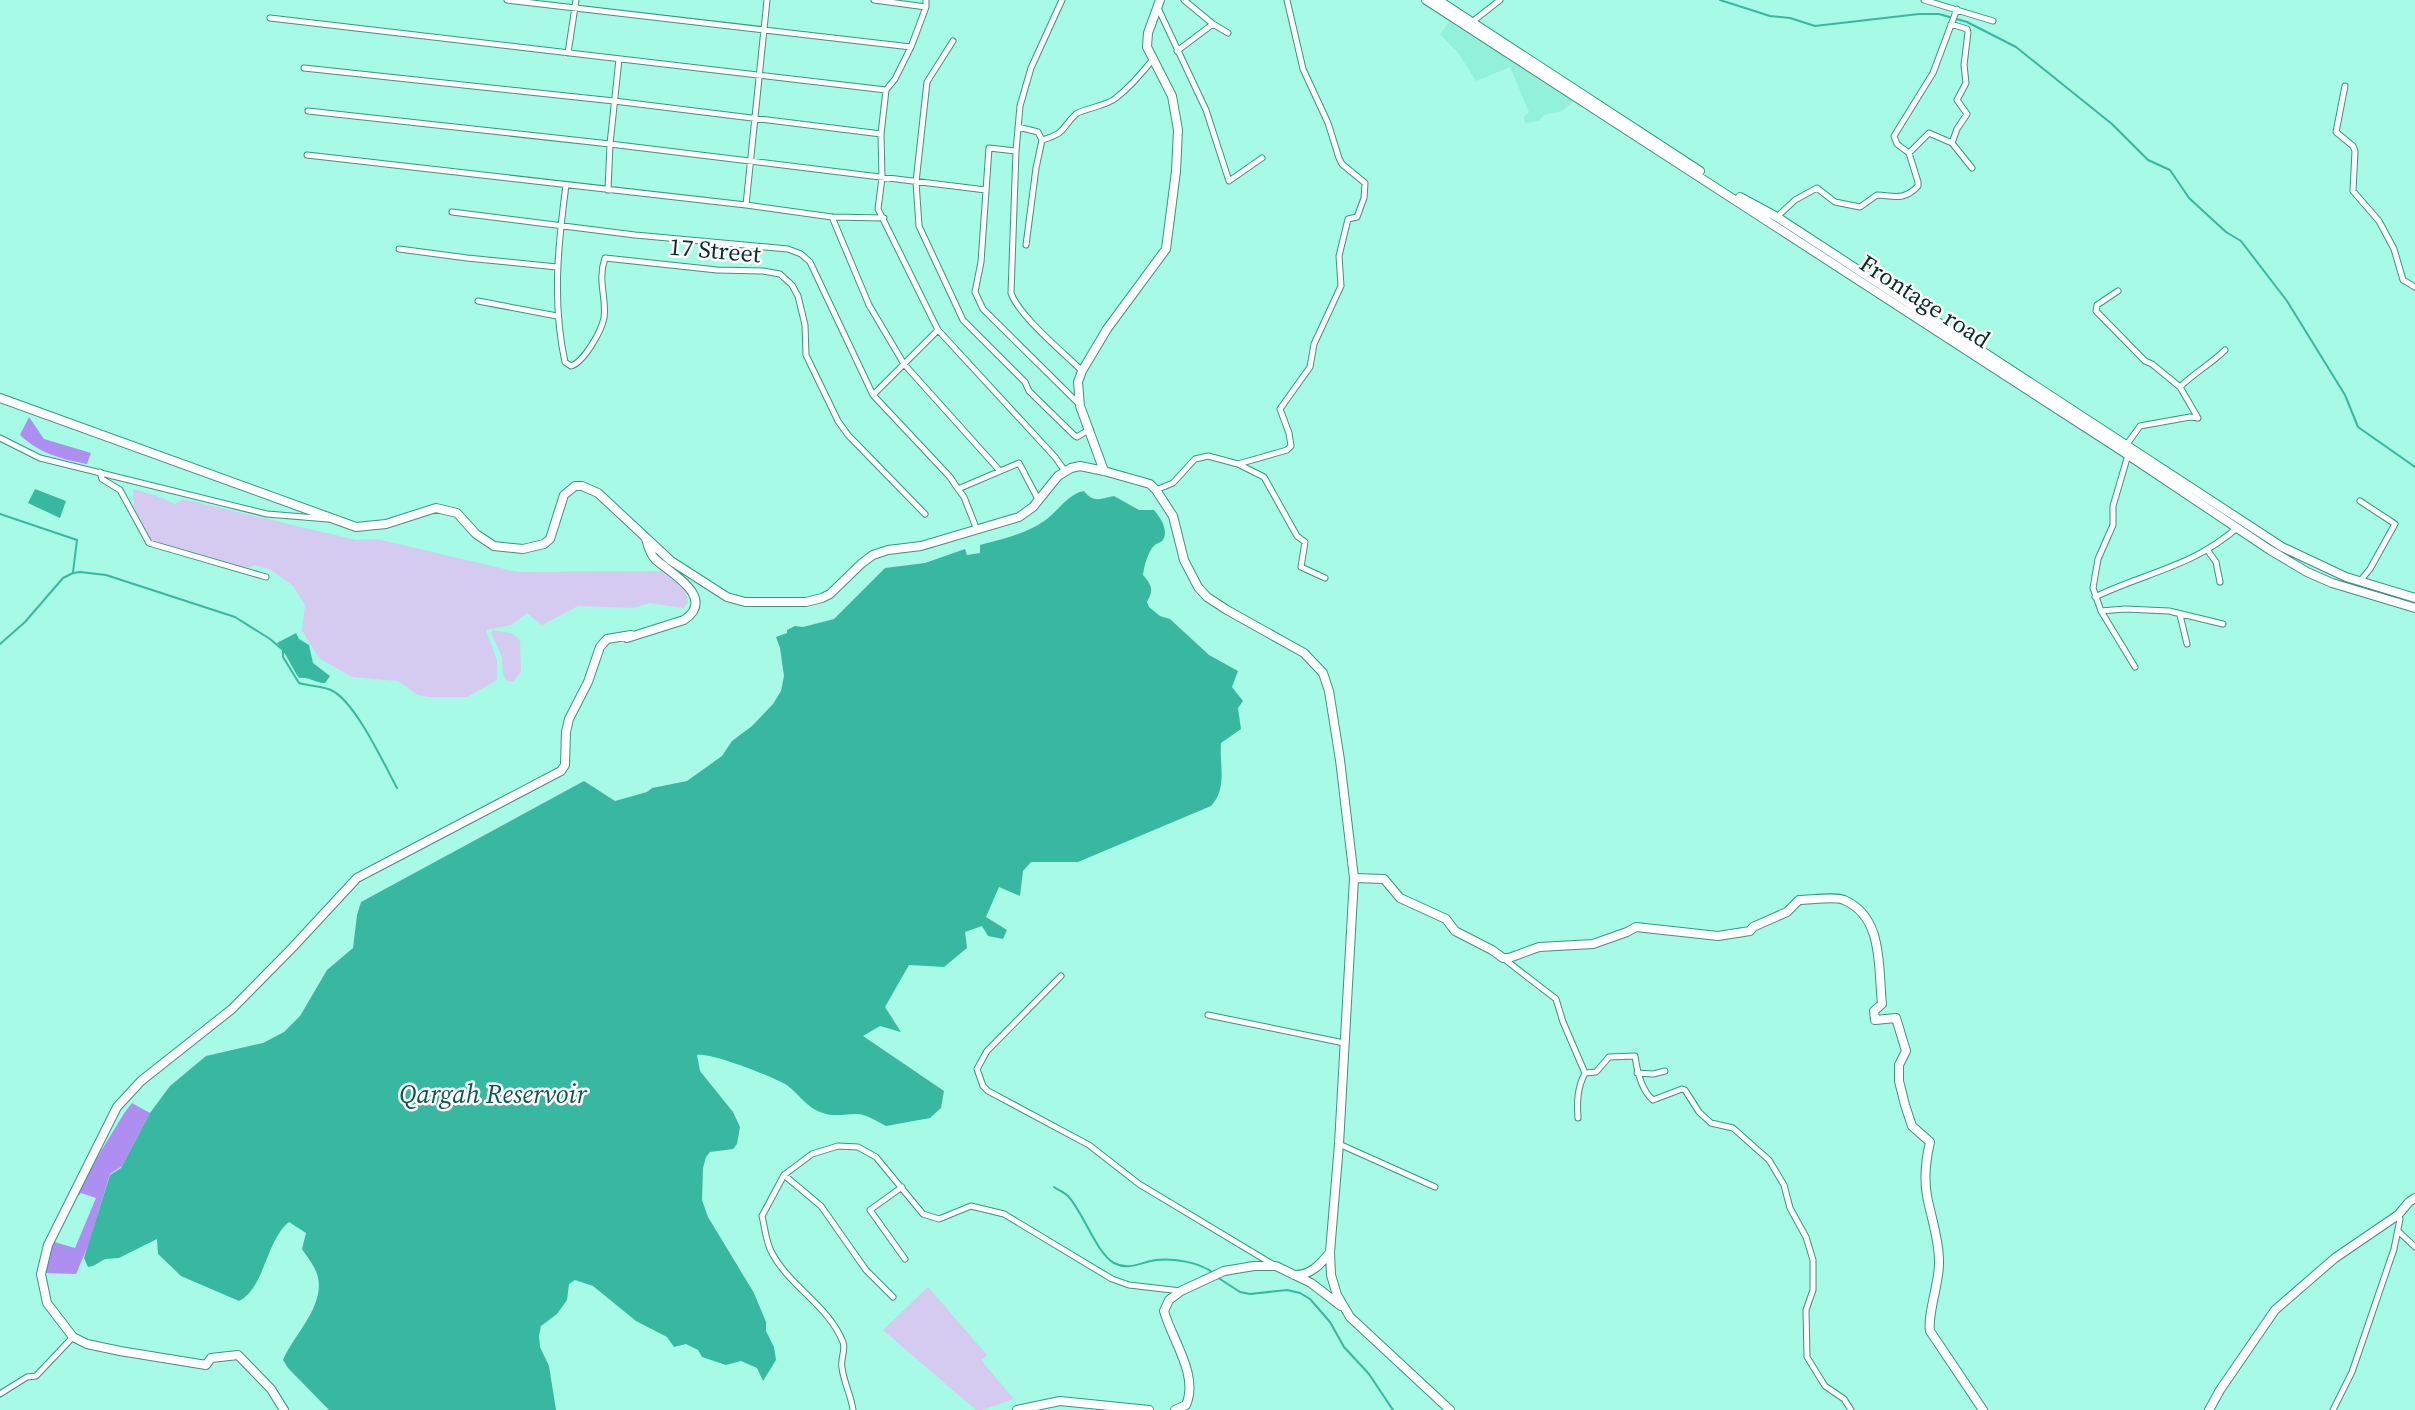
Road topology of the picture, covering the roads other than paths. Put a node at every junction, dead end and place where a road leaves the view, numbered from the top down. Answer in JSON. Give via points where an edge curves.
{"nodes":[{"id":1,"x":507,"y":0,"type":"edge"},
{"id":2,"x":576,"y":0,"type":"edge"},
{"id":3,"x":767,"y":0,"type":"edge"},
{"id":4,"x":874,"y":0,"type":"edge"},
{"id":5,"x":1062,"y":0,"type":"edge"},
{"id":6,"x":1184,"y":0,"type":"edge"},
{"id":7,"x":1287,"y":0,"type":"edge"},
{"id":8,"x":1426,"y":0,"type":"edge"},
{"id":9,"x":1438,"y":0,"type":"edge"},
{"id":10,"x":1500,"y":0,"type":"edge"},
{"id":11,"x":1924,"y":0,"type":"edge"},
{"id":12,"x":926,"y":4,"type":"edge"},
{"id":13,"x":1159,"y":4,"type":"edge"},
{"id":14,"x":575,"y":8,"type":"junction"},
{"id":15,"x":1956,"y":11,"type":"junction"},
{"id":16,"x":270,"y":18,"type":"dead end"},
{"id":17,"x":1993,"y":21,"type":"dead end"},
{"id":18,"x":1472,"y":22,"type":"junction"},
{"id":19,"x":1952,"y":23,"type":"junction"},
{"id":20,"x":1213,"y":24,"type":"junction"},
{"id":21,"x":764,"y":29,"type":"junction"},
{"id":22,"x":1228,"y":33,"type":"dead end"},
{"id":23,"x":953,"y":41,"type":"dead end"},
{"id":24,"x":911,"y":47,"type":"junction"},
{"id":25,"x":1177,"y":51,"type":"junction"},
{"id":26,"x":568,"y":53,"type":"junction"},
{"id":27,"x":1154,"y":58,"type":"junction"},
{"id":28,"x":619,"y":59,"type":"junction"},
{"id":29,"x":304,"y":68,"type":"dead end"},
{"id":30,"x":758,"y":73,"type":"junction"},
{"id":31,"x":2345,"y":86,"type":"dead end"},
{"id":32,"x":886,"y":90,"type":"junction"},
{"id":33,"x":614,"y":101,"type":"junction"},
{"id":34,"x":308,"y":111,"type":"dead end"},
{"id":35,"x":754,"y":118,"type":"junction"},
{"id":36,"x":1018,"y":127,"type":"junction"},
{"id":37,"x":881,"y":134,"type":"junction"},
{"id":38,"x":1042,"y":139,"type":"junction"},
{"id":39,"x":610,"y":144,"type":"junction"},
{"id":40,"x":1952,"y":144,"type":"junction"},
{"id":41,"x":1016,"y":150,"type":"junction"},
{"id":42,"x":1909,"y":153,"type":"junction"},
{"id":43,"x":307,"y":155,"type":"dead end"},
{"id":44,"x":1262,"y":158,"type":"dead end"},
{"id":45,"x":751,"y":162,"type":"junction"},
{"id":46,"x":1972,"y":168,"type":"dead end"},
{"id":47,"x":882,"y":177,"type":"junction"},
{"id":48,"x":916,"y":182,"type":"junction"},
{"id":49,"x":566,"y":185,"type":"junction"},
{"id":50,"x":608,"y":190,"type":"junction"},
{"id":51,"x":986,"y":190,"type":"junction"},
{"id":52,"x":746,"y":205,"type":"junction"},
{"id":53,"x":452,"y":212,"type":"dead end"},
{"id":54,"x":832,"y":217,"type":"junction"},
{"id":55,"x":1777,"y":217,"type":"junction"},
{"id":56,"x":884,"y":218,"type":"junction"},
{"id":57,"x":560,"y":226,"type":"junction"},
{"id":58,"x":1026,"y":245,"type":"dead end"},
{"id":59,"x":399,"y":248,"type":"dead end"},
{"id":60,"x":557,"y":267,"type":"junction"},
{"id":61,"x":2415,"y":287,"type":"edge"},
{"id":62,"x":2118,"y":291,"type":"dead end"},
{"id":63,"x":478,"y":301,"type":"dead end"},
{"id":64,"x":557,"y":316,"type":"junction"},
{"id":65,"x":938,"y":330,"type":"junction"},
{"id":66,"x":2225,"y":350,"type":"dead end"},
{"id":67,"x":904,"y":364,"type":"junction"},
{"id":68,"x":1082,"y":371,"type":"junction"},
{"id":69,"x":2180,"y":387,"type":"junction"},
{"id":70,"x":873,"y":395,"type":"junction"},
{"id":71,"x":0,"y":398,"type":"edge"},
{"id":72,"x":1080,"y":406,"type":"junction"},
{"id":73,"x":1090,"y":429,"type":"junction"},
{"id":74,"x":0,"y":438,"type":"edge"},
{"id":75,"x":2125,"y":450,"type":"junction"},
{"id":76,"x":1238,"y":464,"type":"junction"},
{"id":77,"x":1000,"y":471,"type":"junction"},
{"id":78,"x":1065,"y":471,"type":"junction"},
{"id":79,"x":1104,"y":471,"type":"junction"},
{"id":80,"x":100,"y":472,"type":"junction"},
{"id":81,"x":958,"y":489,"type":"junction"},
{"id":82,"x":1156,"y":490,"type":"junction"},
{"id":83,"x":1039,"y":501,"type":"junction"},
{"id":84,"x":2360,"y":501,"type":"dead end"},
{"id":85,"x":925,"y":514,"type":"dead end"},
{"id":86,"x":331,"y":519,"type":"junction"},
{"id":87,"x":2236,"y":528,"type":"junction"},
{"id":88,"x":977,"y":530,"type":"junction"},
{"id":89,"x":644,"y":536,"type":"junction"},
{"id":90,"x":2208,"y":551,"type":"junction"},
{"id":91,"x":266,"y":577,"type":"dead end"},
{"id":92,"x":1325,"y":578,"type":"dead end"},
{"id":93,"x":2346,"y":578,"type":"junction"},
{"id":94,"x":2220,"y":582,"type":"dead end"},
{"id":95,"x":2360,"y":582,"type":"junction"},
{"id":96,"x":2343,"y":587,"type":"junction"},
{"id":97,"x":2095,"y":597,"type":"junction"},
{"id":98,"x":2415,"y":598,"type":"edge"},
{"id":99,"x":2415,"y":608,"type":"edge"},
{"id":100,"x":2101,"y":611,"type":"junction"},
{"id":101,"x":2180,"y":615,"type":"junction"},
{"id":102,"x":2223,"y":624,"type":"dead end"},
{"id":103,"x":2187,"y":644,"type":"dead end"},
{"id":104,"x":2135,"y":667,"type":"dead end"},
{"id":105,"x":1354,"y":878,"type":"junction"},
{"id":106,"x":1503,"y":958,"type":"junction"},
{"id":107,"x":1061,"y":976,"type":"dead end"},
{"id":108,"x":1208,"y":1015,"type":"dead end"},
{"id":109,"x":1344,"y":1043,"type":"junction"},
{"id":110,"x":1665,"y":1071,"type":"dead end"},
{"id":111,"x":1585,"y":1073,"type":"junction"},
{"id":112,"x":1637,"y":1073,"type":"junction"},
{"id":113,"x":1578,"y":1118,"type":"dead end"},
{"id":114,"x":1339,"y":1144,"type":"junction"},
{"id":115,"x":784,"y":1175,"type":"junction"},
{"id":116,"x":902,"y":1187,"type":"junction"},
{"id":117,"x":1435,"y":1187,"type":"dead end"},
{"id":118,"x":2415,"y":1198,"type":"edge"},
{"id":119,"x":2398,"y":1215,"type":"junction"},
{"id":120,"x":2398,"y":1231,"type":"junction"},
{"id":121,"x":2415,"y":1247,"type":"edge"},
{"id":122,"x":1330,"y":1252,"type":"junction"},
{"id":123,"x":905,"y":1259,"type":"dead end"},
{"id":124,"x":1276,"y":1266,"type":"junction"},
{"id":125,"x":1287,"y":1273,"type":"junction"},
{"id":126,"x":1181,"y":1291,"type":"junction"},
{"id":127,"x":893,"y":1297,"type":"dead end"},
{"id":128,"x":1344,"y":1308,"type":"junction"},
{"id":129,"x":73,"y":1337,"type":"junction"},
{"id":130,"x":0,"y":1394,"type":"edge"},
{"id":131,"x":284,"y":1410,"type":"edge"},
{"id":132,"x":852,"y":1410,"type":"edge"},
{"id":133,"x":1017,"y":1410,"type":"edge"},
{"id":134,"x":1149,"y":1410,"type":"edge"},
{"id":135,"x":1175,"y":1410,"type":"edge"},
{"id":136,"x":1451,"y":1410,"type":"edge"},
{"id":137,"x":1851,"y":1410,"type":"edge"},
{"id":138,"x":1983,"y":1410,"type":"edge"},
{"id":139,"x":2209,"y":1410,"type":"edge"},
{"id":140,"x":2333,"y":1410,"type":"edge"}],
"edges":[{"from":1,"to":14,"type":"street"},
{"from":2,"to":14,"type":"street"},
{"from":3,"to":21,"type":"street"},
{"from":4,"to":12,"type":"street"},
{"from":5,"to":36,"type":"street","via":[[1031,68]]},
{"from":6,"to":20,"type":"street"},
{"from":7,"to":76,"type":"street","via":[[1303,69],[1342,164],[1365,183],[1364,198],[1357,217],[1348,219],[1339,256],[1341,286],[1314,344],[1310,367],[1280,410],[1291,446]]},
{"from":8,"to":75,"type":"main road","name":"Frontage road"},
{"from":9,"to":18,"type":"main road"},
{"from":10,"to":18,"type":"street"},
{"from":11,"to":15,"type":"street"},
{"from":12,"to":24,"type":"street"},
{"from":13,"to":25,"type":"street"},
{"from":13,"to":27,"type":"main road","via":[[1148,33],[1147,47]]},
{"from":14,"to":21,"type":"street"},
{"from":14,"to":26,"type":"street"},
{"from":15,"to":17,"type":"street"},
{"from":15,"to":19,"type":"street"},
{"from":16,"to":26,"type":"street"},
{"from":18,"to":55,"type":"main road"},
{"from":19,"to":40,"type":"street","via":[[1968,32],[1966,83],[1957,100],[1966,114]]},
{"from":19,"to":42,"type":"street","via":[[1933,73],[1894,136]]},
{"from":20,"to":22,"type":"street"},
{"from":20,"to":25,"type":"street"},
{"from":21,"to":24,"type":"street"},
{"from":21,"to":30,"type":"street"},
{"from":23,"to":48,"type":"street","via":[[927,82]]},
{"from":24,"to":32,"type":"street"},
{"from":25,"to":44,"type":"street","via":[[1206,110],[1229,181]]},
{"from":26,"to":28,"type":"street"},
{"from":27,"to":38,"type":"street","via":[[1116,99],[1076,114],[1065,129]]},
{"from":27,"to":68,"type":"main road","via":[[1171,96],[1178,130],[1166,249]]},
{"from":28,"to":30,"type":"street"},
{"from":28,"to":33,"type":"street"},
{"from":29,"to":33,"type":"street"},
{"from":30,"to":32,"type":"street"},
{"from":30,"to":35,"type":"street"},
{"from":31,"to":61,"type":"street","via":[[2336,132],[2355,151],[2353,191],[2379,221],[2403,280]]},
{"from":32,"to":37,"type":"street"},
{"from":33,"to":35,"type":"street"},
{"from":33,"to":39,"type":"street"},
{"from":34,"to":39,"type":"street"},
{"from":35,"to":37,"type":"street"},
{"from":35,"to":45,"type":"street"},
{"from":36,"to":38,"type":"street","via":[[1038,132]]},
{"from":36,"to":41,"type":"street"},
{"from":37,"to":47,"type":"street"},
{"from":38,"to":58,"type":"street"},
{"from":39,"to":45,"type":"street"},
{"from":39,"to":50,"type":"street"},
{"from":40,"to":42,"type":"street","via":[[1928,133]]},
{"from":40,"to":46,"type":"street"},
{"from":41,"to":51,"type":"street","via":[[989,148]]},
{"from":41,"to":68,"type":"street","via":[[1010,293]]},
{"from":42,"to":55,"type":"street","via":[[1918,183],[1913,192],[1894,199],[1877,195],[1860,207],[1835,202],[1818,188]]},
{"from":43,"to":49,"type":"street"},
{"from":45,"to":47,"type":"street"},
{"from":45,"to":52,"type":"street"},
{"from":47,"to":48,"type":"street"},
{"from":47,"to":56,"type":"street","via":[[878,209]]},
{"from":48,"to":51,"type":"street"},
{"from":48,"to":73,"type":"street","via":[[919,226],[963,320],[1073,435]]},
{"from":49,"to":50,"type":"street"},
{"from":49,"to":57,"type":"street"},
{"from":50,"to":52,"type":"street"},
{"from":51,"to":72,"type":"street","via":[[975,292],[983,309]]},
{"from":52,"to":54,"type":"street"},
{"from":53,"to":57,"type":"street"},
{"from":54,"to":56,"type":"street"},
{"from":54,"to":67,"type":"street","via":[[869,305]]},
{"from":55,"to":75,"type":"main road"},
{"from":56,"to":65,"type":"street"},
{"from":57,"to":60,"type":"street"},
{"from":57,"to":70,"type":"street","via":[[801,254],[810,262]]},
{"from":59,"to":60,"type":"street"},
{"from":60,"to":64,"type":"street"},
{"from":62,"to":69,"type":"street","via":[[2096,311],[2145,361]]},
{"from":63,"to":64,"type":"street"},
{"from":64,"to":85,"type":"street","name":"17 Street","via":[[565,362],[571,366],[582,360],[604,316],[600,284],[605,258],[780,274],[798,296],[806,355],[838,421]]},
{"from":65,"to":67,"type":"street"},
{"from":65,"to":78,"type":"street"},
{"from":66,"to":69,"type":"street"},
{"from":67,"to":70,"type":"street"},
{"from":67,"to":77,"type":"street"},
{"from":68,"to":72,"type":"main road"},
{"from":69,"to":75,"type":"street","via":[[2198,418],[2140,426]]},
{"from":70,"to":81,"type":"street"},
{"from":71,"to":86,"type":"main road"},
{"from":72,"to":73,"type":"main road"},
{"from":73,"to":79,"type":"main road"},
{"from":74,"to":80,"type":"street","via":[[40,458]]},
{"from":75,"to":87,"type":"main road","name":"Frontage road"},
{"from":75,"to":93,"type":"main road","via":[[2282,547]]},
{"from":75,"to":97,"type":"street","via":[[2113,525],[2094,576]]},
{"from":76,"to":82,"type":"street","via":[[1208,456],[1195,459],[1173,483]]},
{"from":76,"to":92,"type":"street","via":[[1264,477],[1297,536],[1305,542],[1301,567]]},
{"from":77,"to":81,"type":"street"},
{"from":77,"to":83,"type":"street","via":[[1019,463]]},
{"from":78,"to":79,"type":"main road","via":[[1080,467]]},
{"from":78,"to":83,"type":"main road"},
{"from":79,"to":82,"type":"main road","via":[[1141,480]]},
{"from":80,"to":86,"type":"street","via":[[267,514]]},
{"from":80,"to":91,"type":"street","via":[[102,479],[120,490],[149,543]]},
{"from":81,"to":88,"type":"street"},
{"from":82,"to":105,"type":"main road","via":[[1173,516],[1184,560],[1207,597],[1304,653],[1323,673],[1340,760]]},
{"from":83,"to":88,"type":"main road","via":[[1019,517]]},
{"from":84,"to":95,"type":"street","via":[[2395,524]]},
{"from":86,"to":89,"type":"main road","via":[[370,527],[424,510],[447,509],[494,546],[537,547],[550,539],[564,495],[582,486],[598,493]]},
{"from":87,"to":90,"type":"street"},
{"from":87,"to":96,"type":"main road","name":"Frontage road","via":[[2307,572]]},
{"from":88,"to":89,"type":"main road","via":[[873,555],[830,594],[806,602],[746,602],[727,597],[671,561]]},
{"from":89,"to":129,"type":"main road","via":[[653,557],[693,593],[692,615],[603,643],[569,719],[561,771],[357,878],[232,1009],[117,1107],[48,1245],[41,1274],[47,1303]]},
{"from":90,"to":94,"type":"street"},
{"from":90,"to":97,"type":"street"},
{"from":93,"to":95,"type":"main road"},
{"from":93,"to":96,"type":"main road"},
{"from":95,"to":98,"type":"main road"},
{"from":96,"to":99,"type":"main road","name":"Frontage road"},
{"from":97,"to":100,"type":"street"},
{"from":100,"to":101,"type":"street","via":[[2160,610]]},
{"from":100,"to":104,"type":"street"},
{"from":101,"to":102,"type":"street"},
{"from":101,"to":103,"type":"street"},
{"from":105,"to":106,"type":"main road","via":[[1384,879],[1400,898],[1446,919],[1455,932]]},
{"from":105,"to":109,"type":"main road"},
{"from":106,"to":111,"type":"street","via":[[1556,999]]},
{"from":106,"to":138,"type":"main road","via":[[1539,947],[1593,944],[1636,927],[1730,936],[1751,931],[1787,912],[1799,900],[1841,898],[1866,917],[1879,959],[1882,1004],[1874,1011],[1875,1020],[1896,1018],[1906,1051],[1899,1065],[1899,1081],[1909,1119],[1930,1142],[1927,1194],[1940,1260],[1930,1331]]},
{"from":107,"to":124,"type":"street","via":[[987,1051],[977,1069],[983,1086],[1089,1145],[1139,1184]]},
{"from":108,"to":109,"type":"street"},
{"from":109,"to":114,"type":"main road"},
{"from":110,"to":112,"type":"street"},
{"from":111,"to":112,"type":"street","via":[[1596,1072],[1609,1057],[1635,1056]]},
{"from":111,"to":113,"type":"street","via":[[1577,1097]]},
{"from":112,"to":137,"type":"street","via":[[1653,1100],[1682,1089],[1711,1123],[1733,1128],[1769,1160],[1784,1185],[1813,1260],[1813,1290],[1806,1310],[1807,1357],[1825,1385]]},
{"from":114,"to":117,"type":"street"},
{"from":114,"to":122,"type":"main road"},
{"from":115,"to":116,"type":"street","via":[[812,1154],[838,1146],[858,1147],[876,1157]]},
{"from":115,"to":127,"type":"street","via":[[821,1206],[866,1270]]},
{"from":115,"to":132,"type":"street","via":[[762,1216],[771,1252],[827,1315],[844,1344],[841,1364]]},
{"from":116,"to":123,"type":"street","via":[[870,1210]]},
{"from":116,"to":126,"type":"street","via":[[923,1214],[939,1219],[971,1206],[1004,1214],[1112,1279],[1129,1286]]},
{"from":118,"to":119,"type":"main road"},
{"from":119,"to":120,"type":"street"},
{"from":119,"to":139,"type":"main road","via":[[2335,1258],[2275,1310]]},
{"from":120,"to":121,"type":"street"},
{"from":120,"to":140,"type":"street","via":[[2352,1372]]},
{"from":122,"to":125,"type":"main road","via":[[1307,1273]]},
{"from":122,"to":128,"type":"main road","via":[[1334,1286]]},
{"from":124,"to":125,"type":"main road"},
{"from":124,"to":126,"type":"main road","via":[[1224,1271]]},
{"from":125,"to":128,"type":"main road","via":[[1311,1283]]},
{"from":126,"to":135,"type":"main road","via":[[1164,1311],[1190,1381],[1186,1405]]},
{"from":128,"to":136,"type":"main road"},
{"from":129,"to":130,"type":"street","via":[[36,1376]]},
{"from":129,"to":131,"type":"main road","via":[[120,1351],[206,1365],[211,1358],[238,1355],[271,1389]]},
{"from":133,"to":134,"type":"main road","via":[[1060,1401]]}]}
